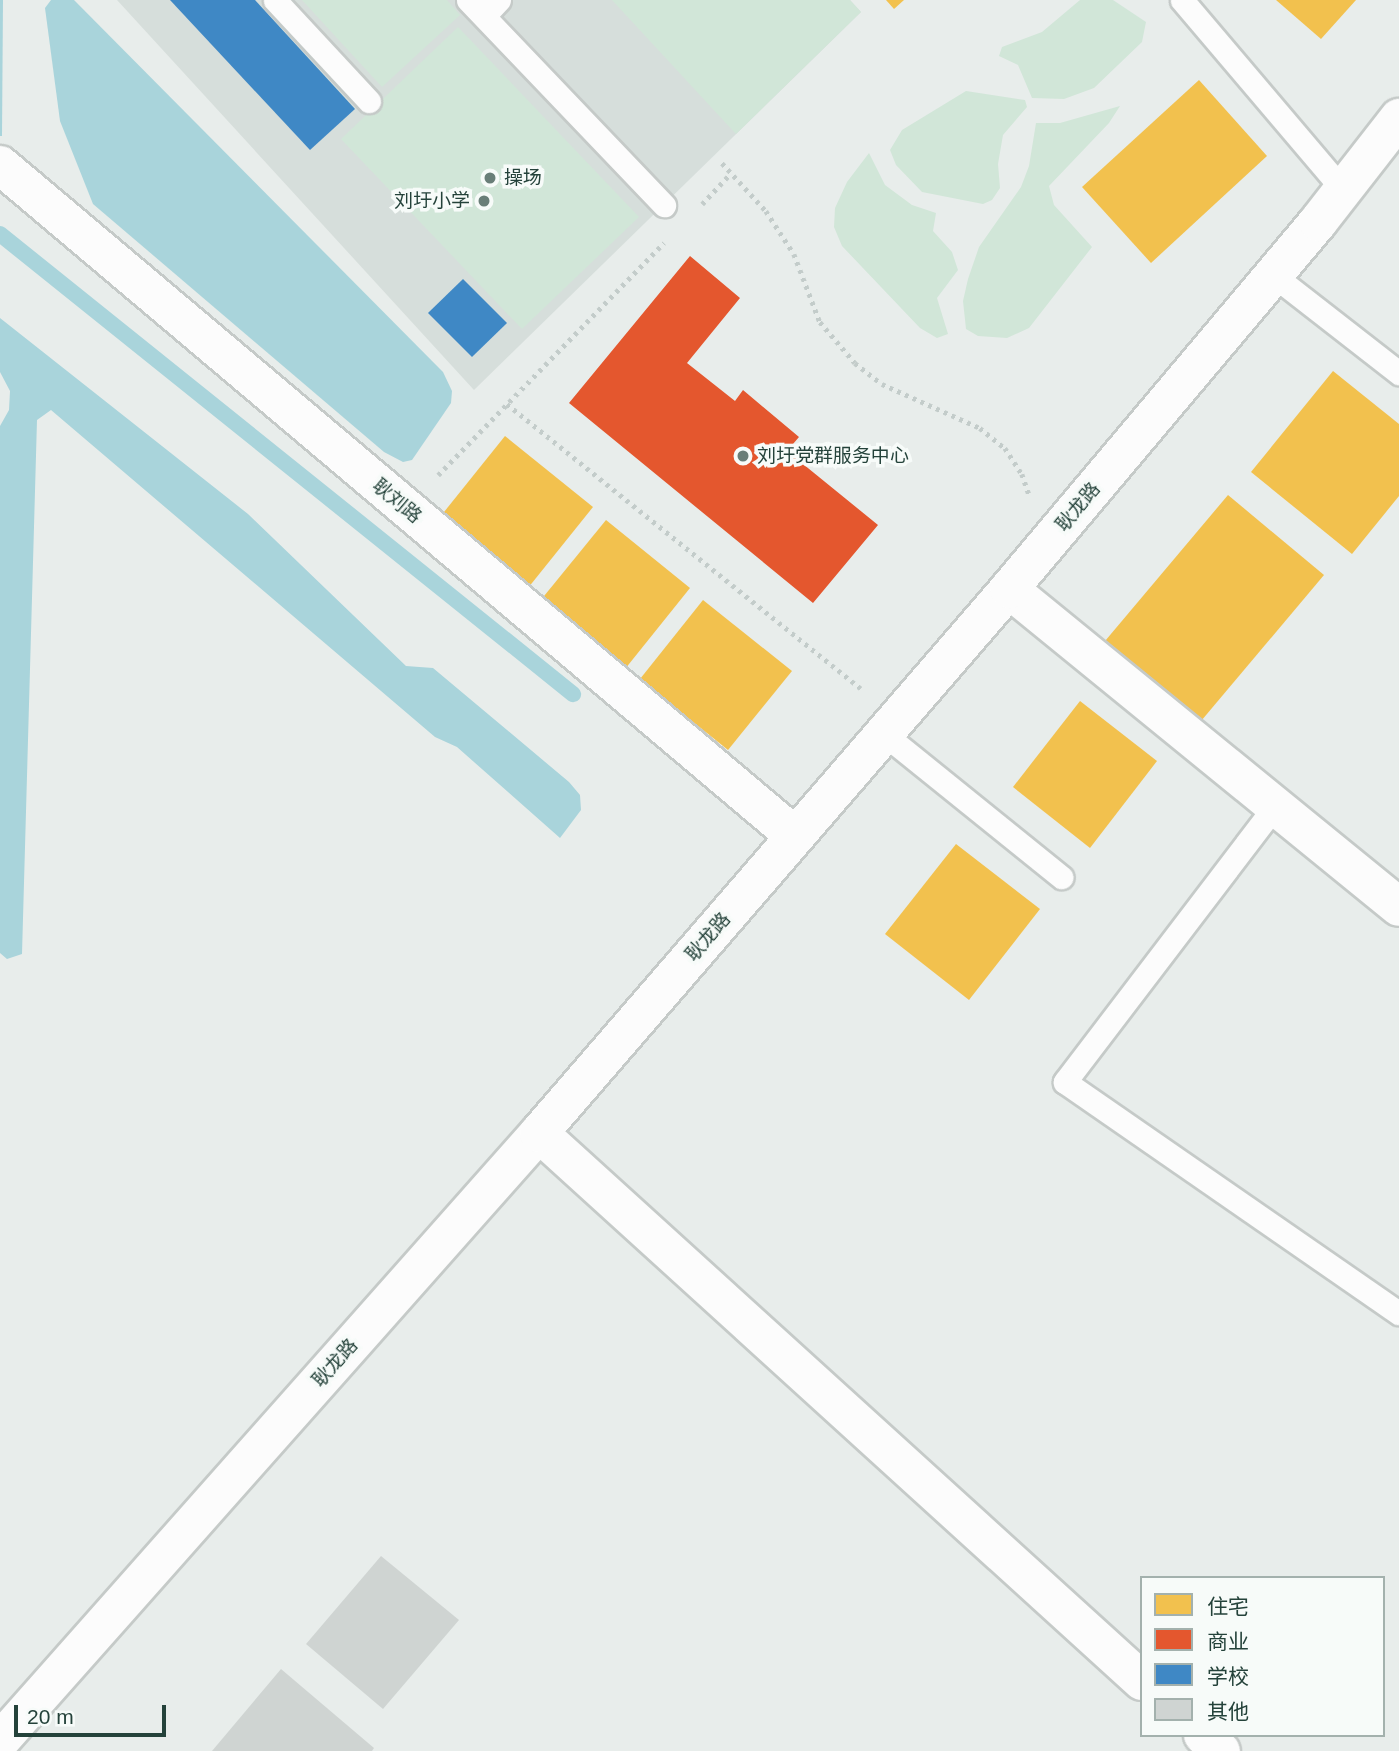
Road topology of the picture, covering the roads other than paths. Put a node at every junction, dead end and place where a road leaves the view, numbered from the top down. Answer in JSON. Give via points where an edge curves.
{"nodes":[{"id":1,"x":275,"y":0,"type":"edge"},
{"id":2,"x":1182,"y":0,"type":"edge"},
{"id":3,"x":484,"y":5,"type":"edge"},
{"id":4,"x":369,"y":101,"type":"dead end"},
{"id":5,"x":1399,"y":118,"type":"edge"},
{"id":6,"x":0,"y":164,"type":"edge"},
{"id":7,"x":1343,"y":190,"type":"junction"},
{"id":8,"x":664,"y":205,"type":"dead end"},
{"id":9,"x":1273,"y":275,"type":"junction"},
{"id":10,"x":1399,"y":373,"type":"edge"},
{"id":11,"x":1009,"y":589,"type":"junction"},
{"id":12,"x":890,"y":726,"type":"junction"},
{"id":13,"x":1275,"y":806,"type":"junction"},
{"id":14,"x":795,"y":836,"type":"junction"},
{"id":15,"x":1060,"y":877,"type":"dead end"},
{"id":16,"x":1399,"y":907,"type":"edge"},
{"id":17,"x":539,"y":1133,"type":"junction"},
{"id":18,"x":1399,"y":1313,"type":"edge"},
{"id":19,"x":1140,"y":1679,"type":"edge"},
{"id":20,"x":1205,"y":1737,"type":"edge"},
{"id":21,"x":0,"y":1741,"type":"edge"},
{"id":22,"x":1220,"y":1751,"type":"edge"}],
"edges":[{"from":1,"to":4,"type":"lane"},
{"from":2,"to":7,"type":"lane"},
{"from":3,"to":8,"type":"lane"},
{"from":5,"to":7,"type":"street","name":"耿龙路"},
{"from":6,"to":14,"type":"street","name":"耿刘路"},
{"from":7,"to":9,"type":"street","name":"耿龙路"},
{"from":9,"to":10,"type":"lane"},
{"from":9,"to":11,"type":"street","name":"耿龙路"},
{"from":11,"to":12,"type":"street","name":"耿龙路"},
{"from":11,"to":13,"type":"street"},
{"from":12,"to":14,"type":"street","name":"耿龙路"},
{"from":12,"to":15,"type":"lane"},
{"from":13,"to":16,"type":"street"},
{"from":13,"to":18,"type":"lane","via":[[1065,1082]]},
{"from":14,"to":17,"type":"street","name":"耿龙路"},
{"from":17,"to":19,"type":"street"},
{"from":17,"to":21,"type":"street","name":"耿龙路"},
{"from":20,"to":22,"type":"street"}]}
